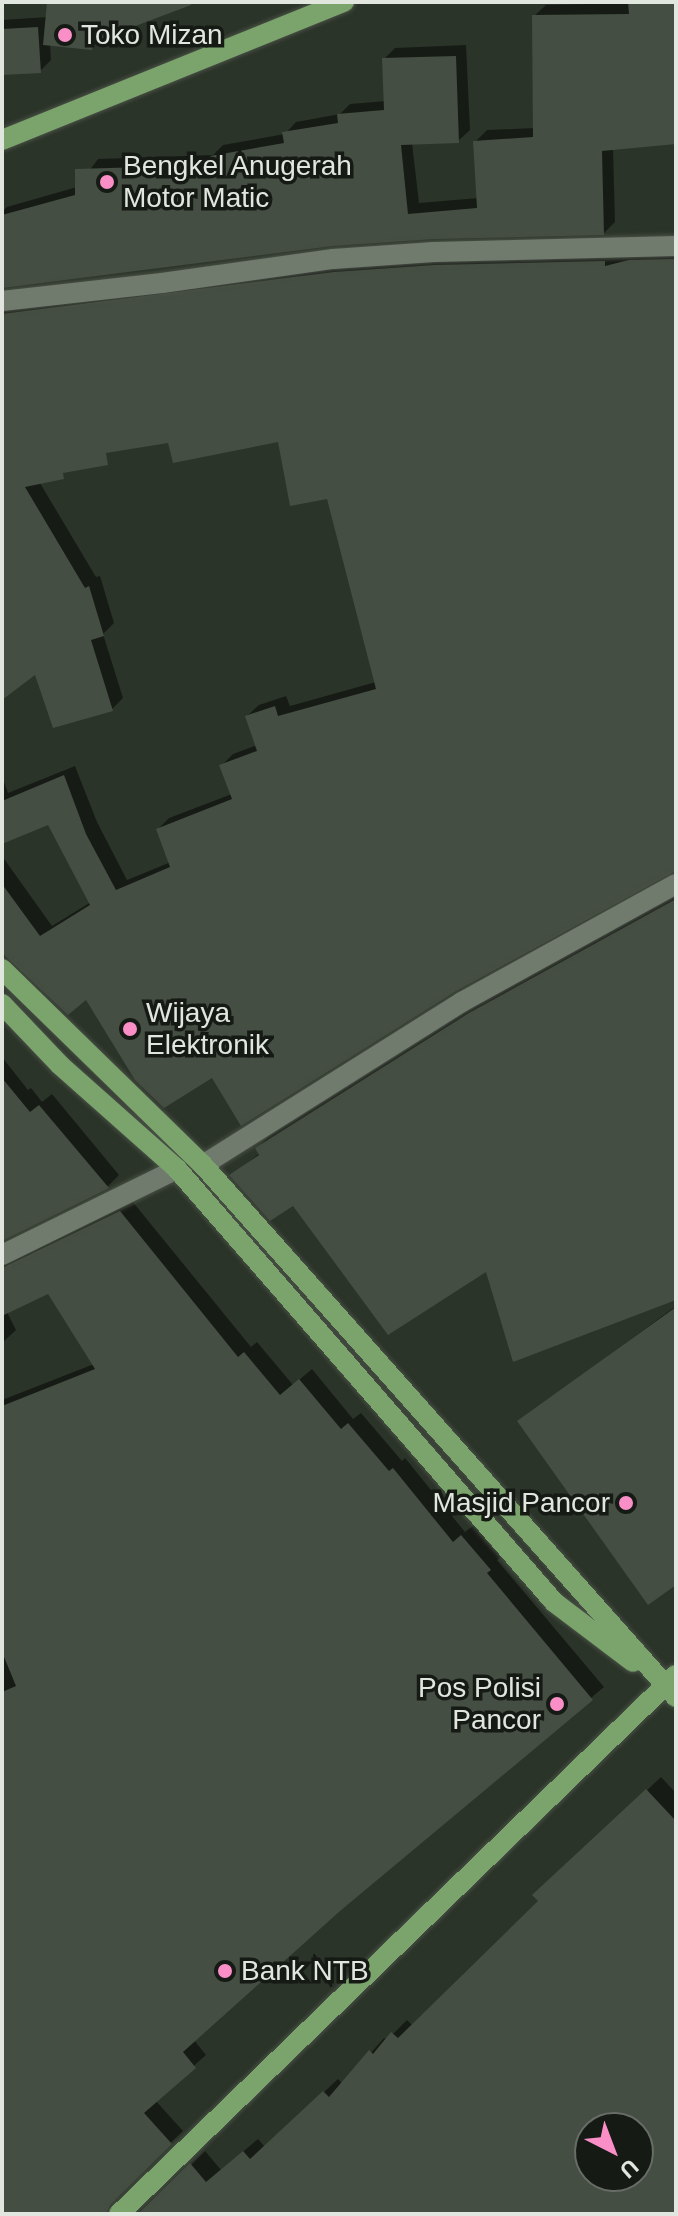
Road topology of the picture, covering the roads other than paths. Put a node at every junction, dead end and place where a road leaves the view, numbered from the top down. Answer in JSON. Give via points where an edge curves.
{"nodes":[{"id":1,"x":344,"y":2,"type":"edge"},
{"id":2,"x":2,"y":140,"type":"edge"},
{"id":3,"x":676,"y":246,"type":"edge"},
{"id":4,"x":2,"y":301,"type":"edge"},
{"id":5,"x":676,"y":884,"type":"edge"},
{"id":6,"x":2,"y":969,"type":"edge"},
{"id":7,"x":2,"y":1004,"type":"edge"},
{"id":8,"x":78,"y":1047,"type":"junction"},
{"id":9,"x":60,"y":1065,"type":"junction"},
{"id":10,"x":203,"y":1165,"type":"junction"},
{"id":11,"x":177,"y":1169,"type":"junction"},
{"id":12,"x":2,"y":1255,"type":"edge"},
{"id":13,"x":672,"y":1686,"type":"edge"},
{"id":14,"x":119,"y":2214,"type":"edge"}],
"edges":[{"from":1,"to":2,"type":"main road"},
{"from":3,"to":4,"type":"street","via":[[333,259]]},
{"from":5,"to":10,"type":"street","via":[[462,1002]]},
{"from":6,"to":8,"type":"main road"},
{"from":7,"to":9,"type":"main road"},
{"from":8,"to":9,"type":"main road"},
{"from":8,"to":10,"type":"main road"},
{"from":9,"to":11,"type":"main road"},
{"from":10,"to":13,"type":"main road"},
{"from":11,"to":12,"type":"street"},
{"from":11,"to":13,"type":"main road","via":[[554,1602]]},
{"from":13,"to":14,"type":"main road"}]}
